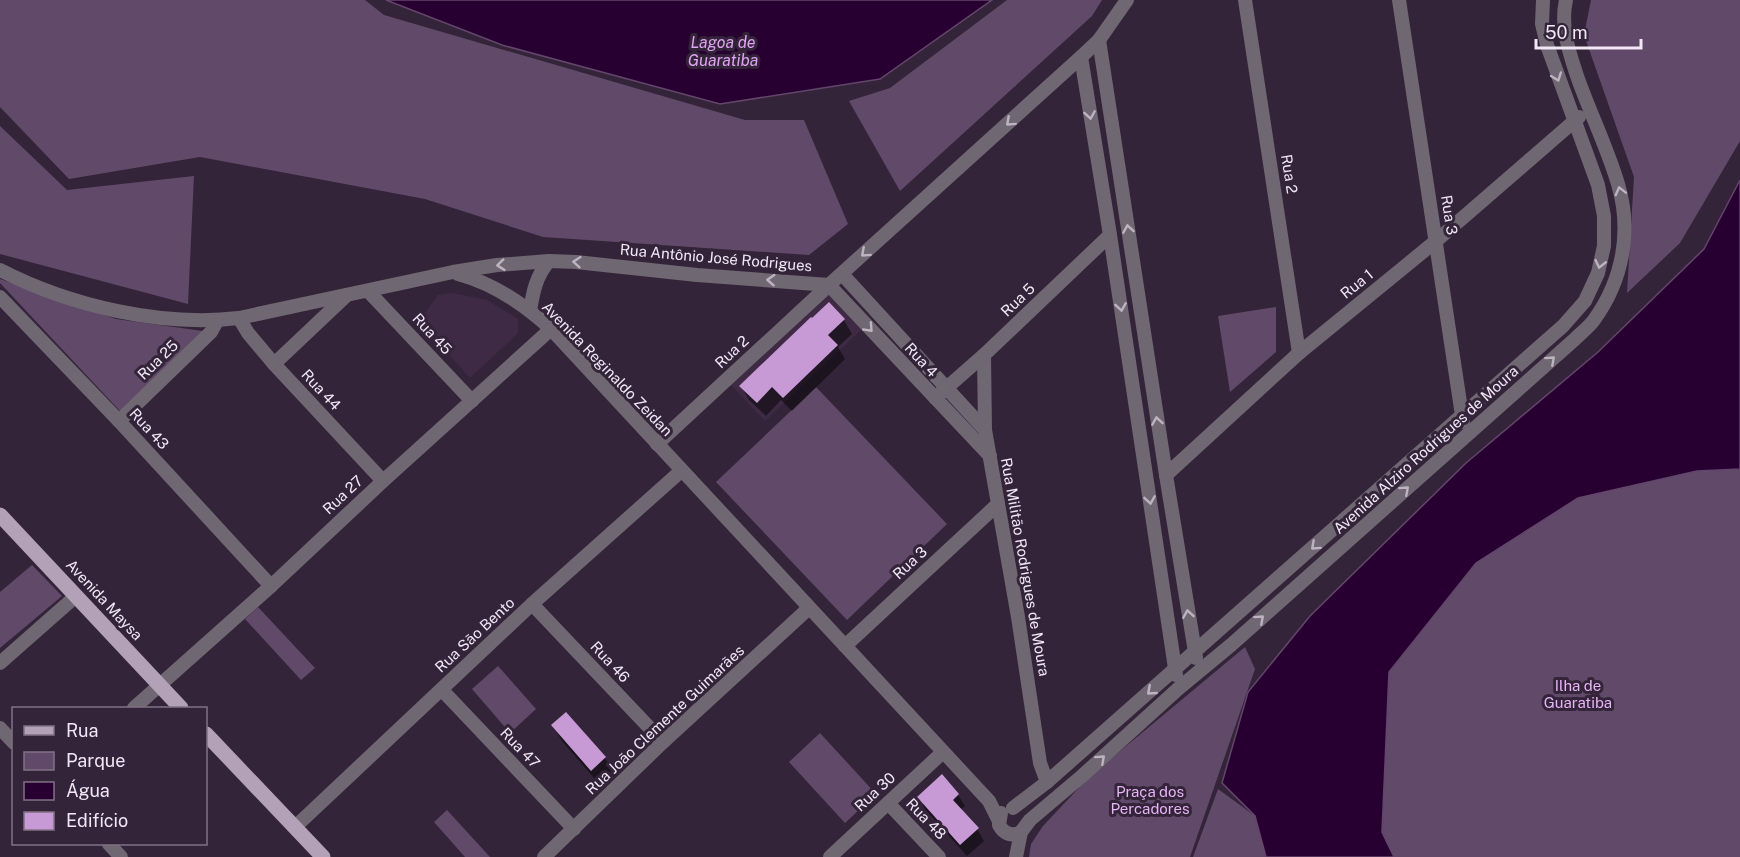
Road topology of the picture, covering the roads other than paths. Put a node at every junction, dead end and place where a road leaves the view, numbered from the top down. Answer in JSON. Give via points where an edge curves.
{"nodes":[{"id":1,"x":1127,"y":0,"type":"edge"},
{"id":2,"x":1245,"y":0,"type":"edge"},
{"id":3,"x":1399,"y":0,"type":"edge"},
{"id":4,"x":1543,"y":0,"type":"edge"},
{"id":5,"x":1566,"y":0,"type":"edge"},
{"id":6,"x":1099,"y":40,"type":"junction"},
{"id":7,"x":1081,"y":57,"type":"junction"},
{"id":8,"x":1589,"y":109,"type":"junction"},
{"id":9,"x":1573,"y":122,"type":"junction"},
{"id":10,"x":1110,"y":235,"type":"junction"},
{"id":11,"x":1436,"y":241,"type":"junction"},
{"id":12,"x":549,"y":261,"type":"junction"},
{"id":13,"x":0,"y":270,"type":"edge"},
{"id":14,"x":453,"y":272,"type":"junction"},
{"id":15,"x":842,"y":274,"type":"junction"},
{"id":16,"x":829,"y":285,"type":"junction"},
{"id":17,"x":368,"y":291,"type":"junction"},
{"id":18,"x":348,"y":295,"type":"junction"},
{"id":19,"x":0,"y":297,"type":"edge"},
{"id":20,"x":530,"y":311,"type":"junction"},
{"id":21,"x":240,"y":318,"type":"junction"},
{"id":22,"x":217,"y":321,"type":"junction"},
{"id":23,"x":551,"y":329,"type":"junction"},
{"id":24,"x":1299,"y":352,"type":"junction"},
{"id":25,"x":984,"y":355,"type":"junction"},
{"id":26,"x":274,"y":364,"type":"junction"},
{"id":27,"x":947,"y":387,"type":"junction"},
{"id":28,"x":935,"y":398,"type":"junction"},
{"id":29,"x":472,"y":401,"type":"junction"},
{"id":30,"x":1462,"y":415,"type":"junction"},
{"id":31,"x":119,"y":421,"type":"junction"},
{"id":32,"x":986,"y":430,"type":"junction"},
{"id":33,"x":1466,"y":436,"type":"junction"},
{"id":34,"x":657,"y":444,"type":"junction"},
{"id":35,"x":990,"y":457,"type":"junction"},
{"id":36,"x":681,"y":471,"type":"junction"},
{"id":37,"x":1166,"y":475,"type":"junction"},
{"id":38,"x":382,"y":481,"type":"junction"},
{"id":39,"x":998,"y":504,"type":"junction"},
{"id":40,"x":0,"y":515,"type":"edge"},
{"id":41,"x":271,"y":586,"type":"junction"},
{"id":42,"x":76,"y":596,"type":"junction"},
{"id":43,"x":532,"y":604,"type":"junction"},
{"id":44,"x":809,"y":608,"type":"junction"},
{"id":45,"x":1223,"y":627,"type":"junction"},
{"id":46,"x":1231,"y":645,"type":"junction"},
{"id":47,"x":845,"y":646,"type":"junction"},
{"id":48,"x":1194,"y":652,"type":"junction"},
{"id":49,"x":0,"y":663,"type":"edge"},
{"id":50,"x":1176,"y":670,"type":"junction"},
{"id":51,"x":1199,"y":671,"type":"junction"},
{"id":52,"x":159,"y":686,"type":"junction"},
{"id":53,"x":1179,"y":688,"type":"junction"},
{"id":54,"x":442,"y":690,"type":"junction"},
{"id":55,"x":135,"y":707,"type":"edge"},
{"id":56,"x":180,"y":707,"type":"edge"},
{"id":57,"x":0,"y":728,"type":"edge"},
{"id":58,"x":207,"y":735,"type":"edge"},
{"id":59,"x":12,"y":741,"type":"edge"},
{"id":60,"x":663,"y":742,"type":"junction"},
{"id":61,"x":943,"y":752,"type":"junction"},
{"id":62,"x":1052,"y":778,"type":"junction"},
{"id":63,"x":1069,"y":787,"type":"junction"},
{"id":64,"x":989,"y":801,"type":"junction"},
{"id":65,"x":888,"y":803,"type":"junction"},
{"id":66,"x":1010,"y":808,"type":"junction"},
{"id":67,"x":295,"y":827,"type":"junction"},
{"id":68,"x":1001,"y":827,"type":"junction"},
{"id":69,"x":574,"y":829,"type":"junction"},
{"id":70,"x":1023,"y":829,"type":"junction"},
{"id":71,"x":111,"y":845,"type":"edge"},
{"id":72,"x":122,"y":857,"type":"edge"},
{"id":73,"x":323,"y":857,"type":"edge"},
{"id":74,"x":544,"y":857,"type":"edge"},
{"id":75,"x":830,"y":857,"type":"edge"},
{"id":76,"x":939,"y":857,"type":"edge"},
{"id":77,"x":1014,"y":857,"type":"edge"}],
"edges":[{"from":1,"to":6,"type":"street","name":"Rua Antônio José Rodrigues"},
{"from":2,"to":24,"type":"street","name":"Rua 2"},
{"from":3,"to":11,"type":"street","name":"Rua 3"},
{"from":4,"to":9,"type":"street","name":"Avenida Alziro Rodrigues de Moura","one_way":true,"via":[[1542,24],[1547,45]]},
{"from":5,"to":8,"type":"street","name":"Avenida Alziro Rodrigues de Moura","via":[[1565,36]]},
{"from":6,"to":7,"type":"street","name":"Rua Antônio José Rodrigues"},
{"from":37,"to":6,"type":"street","one_way":true},
{"from":7,"to":10,"type":"street","one_way":true},
{"from":7,"to":15,"type":"street","name":"Rua Antônio José Rodrigues","one_way":true},
{"from":8,"to":9,"type":"street","name":"Rua 1"},
{"from":33,"to":8,"type":"street","name":"Avenida Alziro Rodrigues de Moura","one_way":true,"via":[[1593,321],[1617,279],[1624,248],[1622,200]]},
{"from":9,"to":11,"type":"street","name":"Rua 1"},
{"from":9,"to":30,"type":"street","name":"Avenida Alziro Rodrigues de Moura","one_way":true,"via":[[1602,201],[1605,232],[1598,273],[1585,301],[1563,326]]},
{"from":10,"to":25,"type":"street","name":"Rua 5"},
{"from":10,"to":50,"type":"street","one_way":true},
{"from":11,"to":24,"type":"street","name":"Rua 1"},
{"from":11,"to":30,"type":"street","name":"Rua 3"},
{"from":12,"to":14,"type":"street","name":"Rua Antônio José Rodrigues","one_way":true},
{"from":16,"to":12,"type":"street","name":"Rua Antônio José Rodrigues","one_way":true},
{"from":12,"to":20,"type":"street","via":[[534,285]]},
{"from":13,"to":22,"type":"street","via":[[50,291],[108,308],[158,317]]},
{"from":14,"to":17,"type":"street"},
{"from":14,"to":20,"type":"street","name":"Avenida Reginaldo Zeidan","via":[[480,281]]},
{"from":15,"to":16,"type":"street","name":"Rua Antônio José Rodrigues"},
{"from":15,"to":27,"type":"street","name":"Rua 4"},
{"from":16,"to":28,"type":"street","name":"Rua 4","one_way":true},
{"from":16,"to":34,"type":"street","name":"Rua 2"},
{"from":17,"to":18,"type":"street"},
{"from":17,"to":29,"type":"street","name":"Rua 45"},
{"from":18,"to":21,"type":"street"},
{"from":18,"to":26,"type":"street"},
{"from":19,"to":31,"type":"street","name":"Rua 43"},
{"from":20,"to":23,"type":"street","name":"Avenida Reginaldo Zeidan"},
{"from":21,"to":22,"type":"street"},
{"from":21,"to":26,"type":"street","name":"Rua 44"},
{"from":22,"to":31,"type":"street","name":"Rua 25","via":[[212,332]]},
{"from":23,"to":29,"type":"street","name":"Rua 27"},
{"from":23,"to":34,"type":"street","name":"Avenida Reginaldo Zeidan"},
{"from":24,"to":37,"type":"street","name":"Rua 1"},
{"from":25,"to":27,"type":"street","name":"Rua 5"},
{"from":25,"to":32,"type":"street","name":"Rua Militão Rodrigues de Moura"},
{"from":26,"to":38,"type":"street","name":"Rua 44"},
{"from":27,"to":28,"type":"street","name":"Rua 5"},
{"from":27,"to":32,"type":"street","name":"Rua 4"},
{"from":28,"to":35,"type":"street","name":"Rua 4"},
{"from":29,"to":38,"type":"street","name":"Rua 27"},
{"from":30,"to":33,"type":"street","name":"Rua 3"},
{"from":30,"to":45,"type":"street","name":"Avenida Alziro Rodrigues de Moura","one_way":true},
{"from":31,"to":41,"type":"street","name":"Rua 43"},
{"from":32,"to":35,"type":"street","name":"Rua Militão Rodrigues de Moura"},
{"from":46,"to":33,"type":"street","name":"Avenida Alziro Rodrigues de Moura","one_way":true},
{"from":34,"to":36,"type":"street","name":"Avenida Reginaldo Zeidan"},
{"from":35,"to":39,"type":"street","name":"Rua Militão Rodrigues de Moura"},
{"from":36,"to":43,"type":"street","name":"Rua São Bento"},
{"from":36,"to":44,"type":"street","name":"Avenida Reginaldo Zeidan"},
{"from":48,"to":37,"type":"street","one_way":true},
{"from":38,"to":41,"type":"street","name":"Rua 27"},
{"from":39,"to":47,"type":"street","name":"Rua 3"},
{"from":39,"to":62,"type":"street","name":"Rua Militão Rodrigues de Moura","via":[[1040,763]]},
{"from":40,"to":42,"type":"main road","name":"Avenida Maysa"},
{"from":41,"to":52,"type":"street","name":"Rua 27"},
{"from":42,"to":49,"type":"street"},
{"from":42,"to":52,"type":"main road","name":"Avenida Maysa"},
{"from":43,"to":54,"type":"street","name":"Rua São Bento"},
{"from":43,"to":60,"type":"street","name":"Rua 46"},
{"from":44,"to":47,"type":"street","name":"Avenida Reginaldo Zeidan"},
{"from":44,"to":60,"type":"street","name":"Rua João Clemente Guimarães"},
{"from":45,"to":46,"type":"street"},
{"from":45,"to":48,"type":"street","name":"Avenida Alziro Rodrigues de Moura"},
{"from":46,"to":51,"type":"street","name":"Avenida Alziro Rodrigues de Moura"},
{"from":47,"to":61,"type":"street","name":"Avenida Reginaldo Zeidan"},
{"from":48,"to":50,"type":"street","name":"Avenida Alziro Rodrigues de Moura"},
{"from":48,"to":51,"type":"street"},
{"from":50,"to":53,"type":"street"},
{"from":50,"to":62,"type":"street","name":"Avenida Alziro Rodrigues de Moura","one_way":true},
{"from":51,"to":53,"type":"street","name":"Avenida Alziro Rodrigues de Moura"},
{"from":52,"to":55,"type":"street","name":"Rua 27"},
{"from":52,"to":56,"type":"main road","name":"Avenida Maysa"},
{"from":63,"to":53,"type":"street","name":"Avenida Alziro Rodrigues de Moura","one_way":true},
{"from":54,"to":67,"type":"street","name":"Rua São Bento"},
{"from":54,"to":69,"type":"street","name":"Rua 47"},
{"from":57,"to":59,"type":"street"},
{"from":58,"to":67,"type":"main road"},
{"from":60,"to":69,"type":"street","name":"Rua João Clemente Guimarães"},
{"from":61,"to":64,"type":"street","name":"Avenida Reginaldo Zeidan"},
{"from":61,"to":65,"type":"street","name":"Rua 30"},
{"from":62,"to":63,"type":"street"},
{"from":62,"to":66,"type":"street","name":"Avenida Alziro Rodrigues de Moura"},
{"from":63,"to":70,"type":"street","name":"Avenida Alziro Rodrigues de Moura"},
{"from":64,"to":66,"type":"street","name":"Avenida Reginaldo Zeidan"},
{"from":64,"to":68,"type":"street","name":"Avenida Reginaldo Zeidan"},
{"from":65,"to":75,"type":"street","name":"Rua 30"},
{"from":65,"to":76,"type":"street","name":"Rua 48"},
{"from":66,"to":68,"type":"street","via":[[1001,813]]},
{"from":66,"to":70,"type":"street","via":[[1023,813]]},
{"from":67,"to":73,"type":"main road"},
{"from":68,"to":70,"type":"street","via":[[1012,835]]},
{"from":68,"to":77,"type":"street","name":"Avenida Reginaldo Zeidan"},
{"from":69,"to":74,"type":"street","name":"Rua João Clemente Guimarães"},
{"from":70,"to":77,"type":"street","name":"Avenida Reginaldo Zeidan"},
{"from":71,"to":72,"type":"street"}]}
